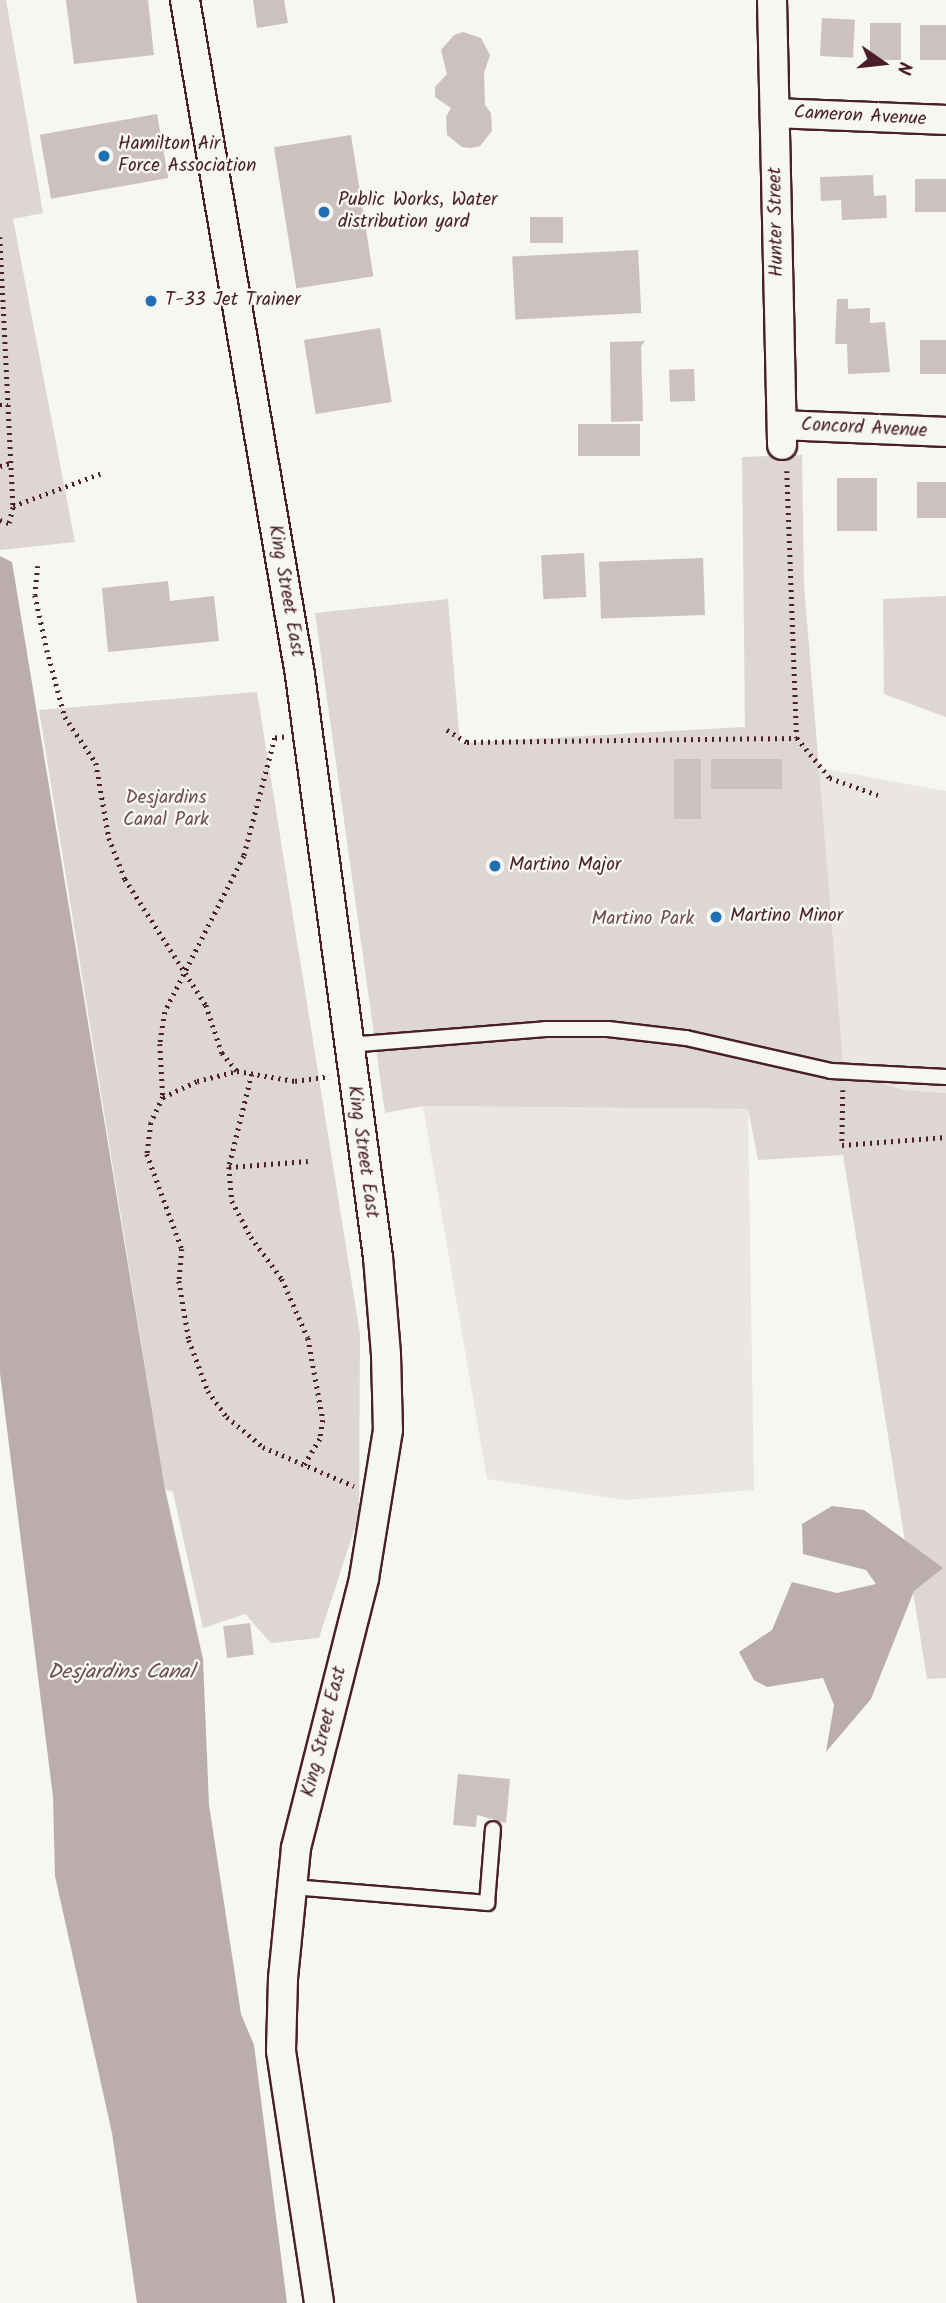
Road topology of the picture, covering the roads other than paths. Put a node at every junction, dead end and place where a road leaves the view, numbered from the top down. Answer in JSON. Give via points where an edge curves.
{"nodes":[{"id":1,"x":185,"y":0,"type":"edge"},
{"id":2,"x":772,"y":0,"type":"edge"},
{"id":3,"x":775,"y":113,"type":"junction"},
{"id":4,"x":946,"y":120,"type":"edge"},
{"id":5,"x":946,"y":432,"type":"edge"},
{"id":6,"x":782,"y":435,"type":"joint"},
{"id":7,"x":348,"y":1045,"type":"junction"},
{"id":8,"x":946,"y":1077,"type":"edge"},
{"id":9,"x":493,"y":1829,"type":"dead end"},
{"id":10,"x":293,"y":1887,"type":"junction"},
{"id":11,"x":319,"y":2303,"type":"edge"}],
"edges":[{"from":1,"to":7,"type":"street","name":"King Street East","via":[[307,734]]},
{"from":2,"to":3,"type":"street","name":"Hunter Street"},
{"from":3,"to":4,"type":"street","name":"Cameron Avenue"},
{"from":3,"to":6,"type":"street","name":"Hunter Street"},
{"from":5,"to":6,"type":"street","name":"Concord Avenue"},
{"from":7,"to":8,"type":"lane","via":[[545,1029],[608,1029],[686,1038],[772,1061],[844,1072]]},
{"from":7,"to":10,"type":"street","name":"King Street East","via":[[378,1257],[388,1430],[364,1579],[296,1849]]},
{"from":9,"to":10,"type":"lane","via":[[487,1903]]},
{"from":10,"to":11,"type":"street","name":"King Street East","via":[[281,2051]]}]}
